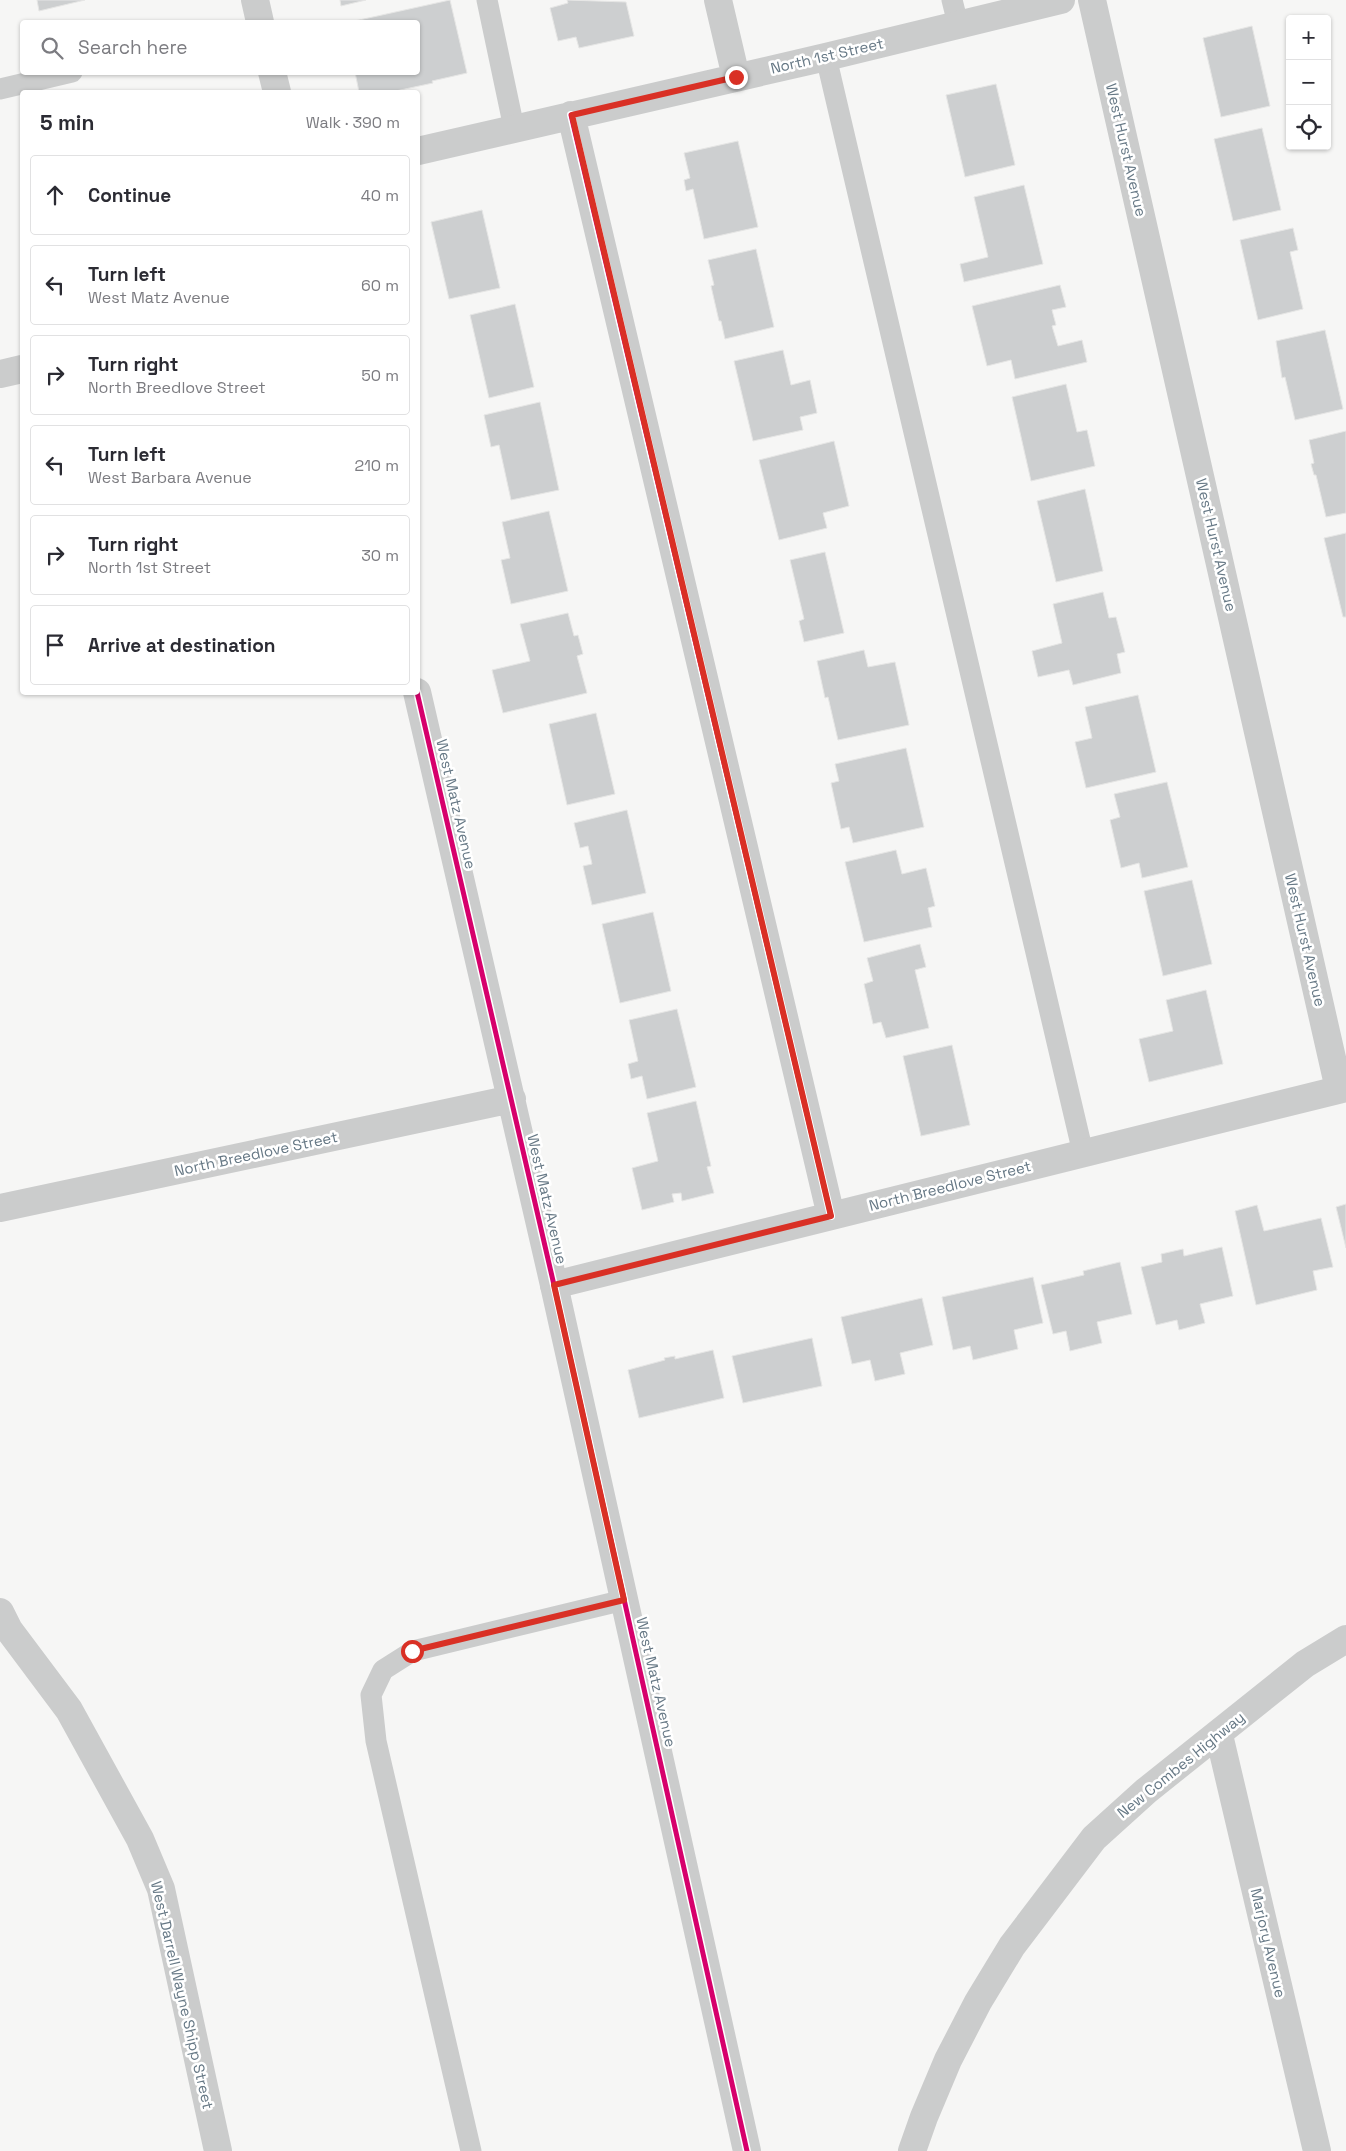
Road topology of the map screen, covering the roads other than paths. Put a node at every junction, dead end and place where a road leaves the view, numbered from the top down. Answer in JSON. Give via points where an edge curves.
{"nodes":[{"id":1,"x":255,"y":0,"type":"edge"},
{"id":2,"x":487,"y":0,"type":"edge"},
{"id":3,"x":718,"y":0,"type":"edge"},
{"id":4,"x":1062,"y":0,"type":"edge"},
{"id":5,"x":1092,"y":0,"type":"edge"},
{"id":6,"x":955,"y":12,"type":"edge"},
{"id":7,"x":260,"y":20,"type":"edge"},
{"id":8,"x":826,"y":57,"type":"junction"},
{"id":9,"x":59,"y":75,"type":"edge"},
{"id":10,"x":273,"y":75,"type":"edge"},
{"id":11,"x":736,"y":77,"type":"junction"},
{"id":12,"x":0,"y":89,"type":"edge"},
{"id":13,"x":276,"y":90,"type":"edge"},
{"id":14,"x":572,"y":115,"type":"junction"},
{"id":15,"x":514,"y":128,"type":"junction"},
{"id":16,"x":420,"y":151,"type":"edge"},
{"id":17,"x":20,"y":369,"type":"edge"},
{"id":18,"x":0,"y":374,"type":"edge"},
{"id":19,"x":418,"y":695,"type":"edge"},
{"id":20,"x":1342,"y":1088,"type":"edge"},
{"id":21,"x":512,"y":1099,"type":"junction"},
{"id":22,"x":1083,"y":1153,"type":"junction"},
{"id":23,"x":0,"y":1208,"type":"edge"},
{"id":24,"x":831,"y":1216,"type":"junction"},
{"id":25,"x":554,"y":1285,"type":"junction"},
{"id":26,"x":624,"y":1600,"type":"junction"},
{"id":27,"x":0,"y":1612,"type":"edge"},
{"id":28,"x":1346,"y":1640,"type":"edge"},
{"id":29,"x":1219,"y":1734,"type":"junction"},
{"id":30,"x":218,"y":2151,"type":"edge"},
{"id":31,"x":471,"y":2151,"type":"edge"},
{"id":32,"x":747,"y":2151,"type":"edge"},
{"id":33,"x":912,"y":2151,"type":"edge"},
{"id":34,"x":1317,"y":2151,"type":"edge"}],
"edges":[{"from":1,"to":7,"type":"street"},
{"from":2,"to":15,"type":"lane"},
{"from":3,"to":11,"type":"street"},
{"from":4,"to":6,"type":"street","name":"North 1st Street"},
{"from":5,"to":20,"type":"street","name":"West Hurst Avenue"},
{"from":6,"to":8,"type":"street","name":"North 1st Street"},
{"from":8,"to":11,"type":"street","name":"North 1st Street"},
{"from":8,"to":22,"type":"lane"},
{"from":9,"to":12,"type":"lane"},
{"from":10,"to":13,"type":"street"},
{"from":11,"to":14,"type":"street","name":"North 1st Street"},
{"from":14,"to":15,"type":"street","name":"North 1st Street"},
{"from":14,"to":24,"type":"street"},
{"from":15,"to":16,"type":"street","name":"North 1st Street"},
{"from":17,"to":18,"type":"street"},
{"from":19,"to":21,"type":"street","name":"West Matz Avenue"},
{"from":20,"to":22,"type":"street","name":"North Breedlove Street"},
{"from":21,"to":23,"type":"street","name":"North Breedlove Street"},
{"from":21,"to":25,"type":"street","name":"West Matz Avenue"},
{"from":22,"to":24,"type":"street","name":"North Breedlove Street"},
{"from":24,"to":25,"type":"street","name":"North Breedlove Street"},
{"from":25,"to":26,"type":"street","name":"West Matz Avenue"},
{"from":26,"to":31,"type":"lane","via":[[412,1651],[383,1670],[371,1695],[376,1740]]},
{"from":26,"to":32,"type":"street","name":"West Matz Avenue"},
{"from":27,"to":30,"type":"street","name":"West Darrell Wayne Shipp Street","via":[[8,1630],[69,1710],[140,1839],[161,1889]]},
{"from":28,"to":29,"type":"street","name":"New Combes Highway","via":[[1305,1664]]},
{"from":29,"to":33,"type":"street","name":"New Combes Highway","via":[[1146,1791],[1094,1838],[1040,1907],[978,2002],[948,2060]]},
{"from":29,"to":34,"type":"street","name":"Marjory Avenue"}]}
